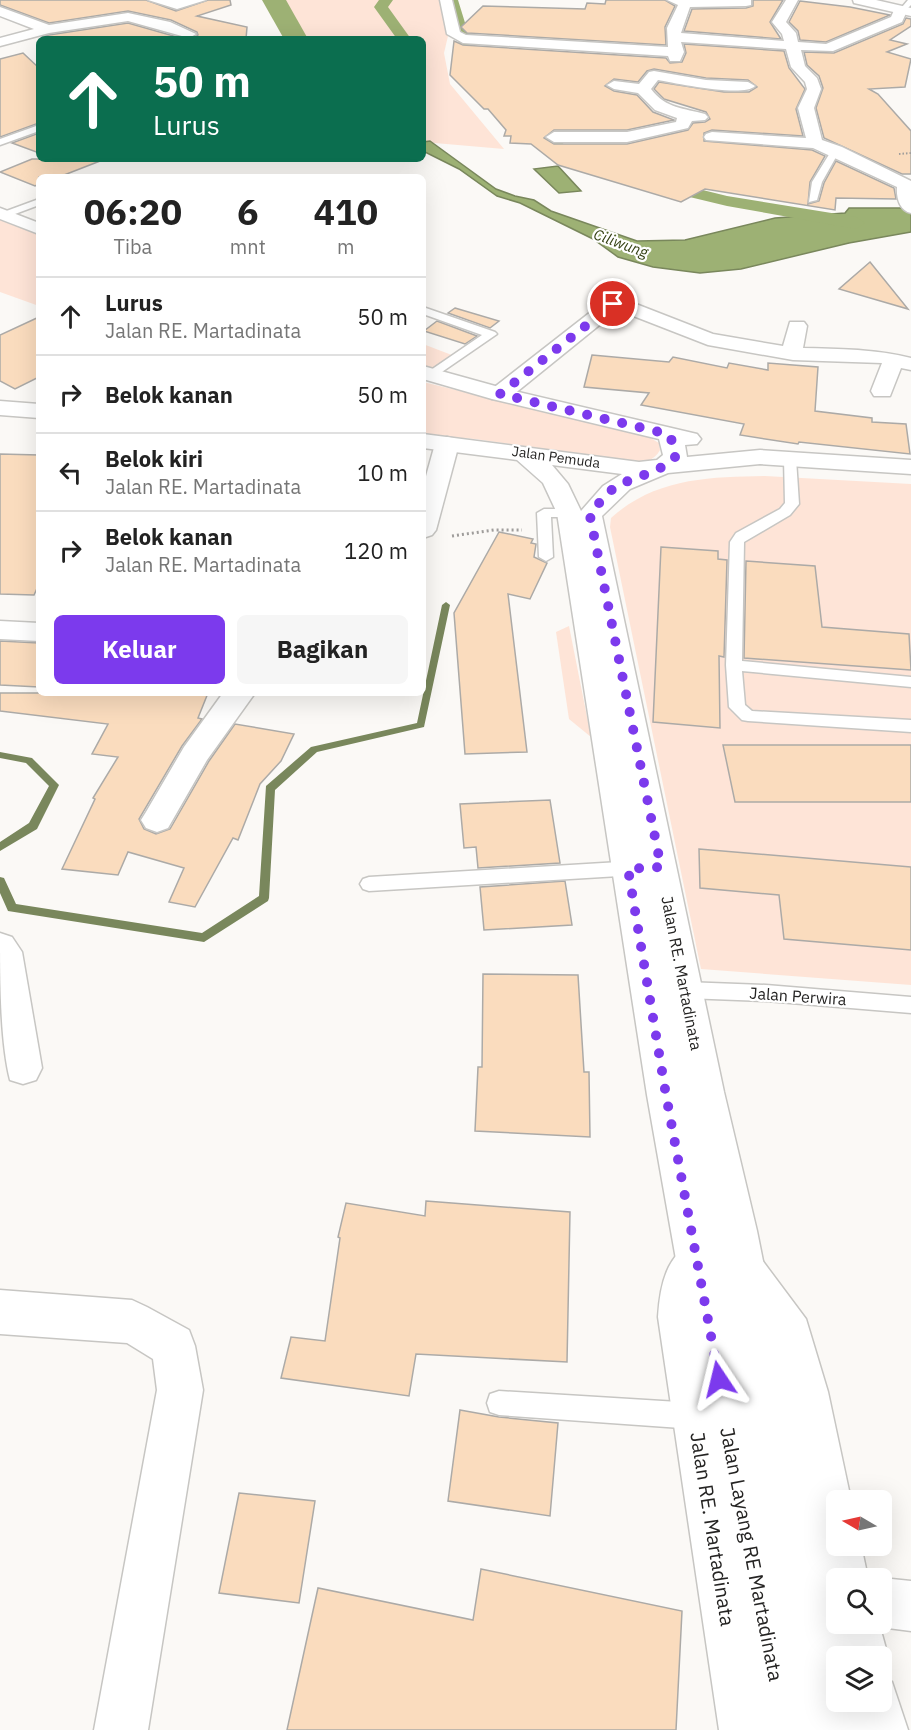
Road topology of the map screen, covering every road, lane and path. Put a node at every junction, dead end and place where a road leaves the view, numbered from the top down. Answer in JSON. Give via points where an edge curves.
{"nodes":[{"id":1,"x":154,"y":0,"type":"edge"},
{"id":2,"x":200,"y":0,"type":"edge"},
{"id":3,"x":446,"y":0,"type":"edge"},
{"id":4,"x":792,"y":0,"type":"edge"},
{"id":5,"x":859,"y":0,"type":"edge"},
{"id":6,"x":911,"y":1,"type":"edge"},
{"id":7,"x":679,"y":2,"type":"edge"},
{"id":8,"x":746,"y":2,"type":"dead end"},
{"id":9,"x":0,"y":11,"type":"edge"},
{"id":10,"x":906,"y":12,"type":"edge"},
{"id":11,"x":147,"y":20,"type":"junction"},
{"id":12,"x":55,"y":29,"type":"junction"},
{"id":13,"x":189,"y":34,"type":"dead end"},
{"id":14,"x":83,"y":36,"type":"edge"},
{"id":15,"x":97,"y":36,"type":"edge"},
{"id":16,"x":673,"y":37,"type":"junction"},
{"id":17,"x":0,"y":42,"type":"edge"},
{"id":18,"x":791,"y":47,"type":"junction"},
{"id":19,"x":677,"y":52,"type":"junction"},
{"id":20,"x":670,"y":77,"type":"junction"},
{"id":21,"x":614,"y":85,"type":"dead end"},
{"id":22,"x":748,"y":86,"type":"dead end"},
{"id":23,"x":647,"y":94,"type":"junction"},
{"id":24,"x":626,"y":99,"type":"dead end"},
{"id":25,"x":685,"y":116,"type":"junction"},
{"id":26,"x":714,"y":117,"type":"dead end"},
{"id":27,"x":751,"y":119,"type":"dead end"},
{"id":28,"x":36,"y":129,"type":"edge"},
{"id":29,"x":554,"y":137,"type":"dead end"},
{"id":30,"x":712,"y":137,"type":"dead end"},
{"id":31,"x":757,"y":138,"type":"junction"},
{"id":32,"x":0,"y":142,"type":"edge"},
{"id":33,"x":815,"y":143,"type":"junction"},
{"id":34,"x":836,"y":150,"type":"junction"},
{"id":35,"x":907,"y":196,"type":"edge"},
{"id":36,"x":812,"y":200,"type":"dead end"},
{"id":37,"x":36,"y":203,"type":"edge"},
{"id":38,"x":2,"y":214,"type":"edge"},
{"id":39,"x":36,"y":228,"type":"edge"},
{"id":40,"x":426,"y":311,"type":"edge"},
{"id":41,"x":797,"y":326,"type":"dead end"},
{"id":42,"x":793,"y":354,"type":"junction"},
{"id":43,"x":902,"y":362,"type":"edge"},
{"id":44,"x":427,"y":373,"type":"edge"},
{"id":45,"x":882,"y":391,"type":"dead end"},
{"id":46,"x":500,"y":394,"type":"junction"},
{"id":47,"x":0,"y":408,"type":"edge"},
{"id":48,"x":36,"y":411,"type":"edge"},
{"id":49,"x":668,"y":434,"type":"junction"},
{"id":50,"x":436,"y":442,"type":"edge"},
{"id":51,"x":521,"y":452,"type":"junction"},
{"id":52,"x":760,"y":457,"type":"junction"},
{"id":53,"x":790,"y":459,"type":"junction"},
{"id":54,"x":911,"y":467,"type":"edge"},
{"id":55,"x":661,"y":468,"type":"junction"},
{"id":56,"x":426,"y":477,"type":"edge"},
{"id":57,"x":527,"y":513,"type":"dead end"},
{"id":58,"x":556,"y":513,"type":"junction"},
{"id":59,"x":545,"y":532,"type":"junction"},
{"id":60,"x":434,"y":533,"type":"edge"},
{"id":61,"x":546,"y":557,"type":"dead end"},
{"id":62,"x":0,"y":630,"type":"edge"},
{"id":63,"x":36,"y":632,"type":"edge"},
{"id":64,"x":734,"y":665,"type":"junction"},
{"id":65,"x":911,"y":682,"type":"edge"},
{"id":66,"x":238,"y":696,"type":"edge"},
{"id":67,"x":911,"y":726,"type":"edge"},
{"id":68,"x":157,"y":820,"type":"dead end"},
{"id":69,"x":661,"y":867,"type":"junction"},
{"id":70,"x":628,"y":869,"type":"junction"},
{"id":71,"x":369,"y":884,"type":"dead end"},
{"id":72,"x":0,"y":947,"type":"edge"},
{"id":73,"x":648,"y":989,"type":"junction"},
{"id":74,"x":685,"y":990,"type":"junction"},
{"id":75,"x":911,"y":1005,"type":"edge"},
{"id":76,"x":23,"y":1068,"type":"dead end"},
{"id":77,"x":686,"y":1093,"type":"junction"},
{"id":78,"x":697,"y":1261,"type":"junction"},
{"id":79,"x":744,"y":1271,"type":"junction"},
{"id":80,"x":0,"y":1312,"type":"edge"},
{"id":81,"x":500,"y":1403,"type":"dead end"},
{"id":82,"x":695,"y":1416,"type":"junction"},
{"id":83,"x":841,"y":1568,"type":"edge"},
{"id":84,"x":892,"y":1603,"type":"edge"},
{"id":85,"x":911,"y":1606,"type":"edge"},
{"id":86,"x":846,"y":1634,"type":"edge"},
{"id":87,"x":811,"y":1688,"type":"edge"},
{"id":88,"x":876,"y":1712,"type":"edge"},
{"id":89,"x":121,"y":1730,"type":"edge"},
{"id":90,"x":746,"y":1730,"type":"edge"},
{"id":91,"x":834,"y":1730,"type":"edge"},
{"id":92,"x":881,"y":1730,"type":"edge"}],
"edges":[{"from":1,"to":2,"type":"street","via":[[171,5]]},
{"from":3,"to":19,"type":"street","via":[[454,34],[463,39]]},
{"from":4,"to":18,"type":"street","via":[[779,22],[789,33]]},
{"from":5,"to":10,"type":"street"},
{"from":6,"to":10,"type":"lane"},
{"from":7,"to":8,"type":"street"},
{"from":7,"to":16,"type":"street"},
{"from":9,"to":12,"type":"street"},
{"from":10,"to":18,"type":"street","via":[[828,48]]},
{"from":11,"to":12,"type":"street","via":[[128,17]]},
{"from":11,"to":13,"type":"street"},
{"from":11,"to":15,"type":"street"},
{"from":12,"to":14,"type":"street"},
{"from":12,"to":17,"type":"street"},
{"from":16,"to":18,"type":"street"},
{"from":16,"to":19,"type":"street"},
{"from":18,"to":33,"type":"street","via":[[798,67],[812,81],[814,89],[806,108]]},
{"from":19,"to":20,"type":"street"},
{"from":20,"to":22,"type":"street"},
{"from":20,"to":23,"type":"street","via":[[653,76]]},
{"from":21,"to":23,"type":"street"},
{"from":23,"to":24,"type":"street"},
{"from":23,"to":25,"type":"street","via":[[660,107]]},
{"from":25,"to":26,"type":"street"},
{"from":25,"to":29,"type":"street","via":[[682,125],[640,135]]},
{"from":27,"to":31,"type":"street"},
{"from":28,"to":32,"type":"lane"},
{"from":30,"to":31,"type":"street"},
{"from":31,"to":33,"type":"street"},
{"from":33,"to":34,"type":"street"},
{"from":34,"to":35,"type":"street"},
{"from":34,"to":36,"type":"lane","via":[[817,182]]},
{"from":37,"to":38,"type":"lane"},
{"from":38,"to":39,"type":"street"},
{"from":40,"to":44,"type":"lane","via":[[491,334]]},
{"from":41,"to":42,"type":"street"},
{"from":42,"to":43,"type":"street"},
{"from":42,"to":46,"type":"street","via":[[708,339],[623,304],[613,304]]},
{"from":43,"to":45,"type":"street"},
{"from":44,"to":46,"type":"street"},
{"from":46,"to":49,"type":"street"},
{"from":47,"to":48,"type":"street"},
{"from":49,"to":52,"type":"street"},
{"from":49,"to":55,"type":"street","via":[[675,446],[675,457]]},
{"from":50,"to":51,"type":"street","name":"Jalan Pemuda"},
{"from":50,"to":56,"type":"lane"},
{"from":50,"to":60,"type":"street"},
{"from":51,"to":55,"type":"street","name":"Jalan Pemuda"},
{"from":51,"to":58,"type":"street","name":"Jalan RE. Martadinata","via":[[560,486]]},
{"from":52,"to":53,"type":"street"},
{"from":52,"to":55,"type":"street","name":"Jalan Pemuda"},
{"from":53,"to":54,"type":"street"},
{"from":53,"to":64,"type":"lane","via":[[792,504],[737,542]]},
{"from":55,"to":69,"type":"street","name":"Jalan RE. Martadinata","via":[[607,493],[590,516]]},
{"from":57,"to":58,"type":"lane"},
{"from":58,"to":59,"type":"lane"},
{"from":58,"to":70,"type":"street","name":"Jalan RE. Martadinata"},
{"from":59,"to":60,"type":"path"},
{"from":59,"to":61,"type":"lane"},
{"from":62,"to":63,"type":"street"},
{"from":64,"to":65,"type":"lane"},
{"from":64,"to":67,"type":"lane","via":[[737,707],[748,716]]},
{"from":66,"to":68,"type":"street","via":[[195,754]]},
{"from":69,"to":70,"type":"lane"},
{"from":69,"to":74,"type":"street","name":"Jalan RE. Martadinata"},
{"from":70,"to":71,"type":"lane"},
{"from":70,"to":73,"type":"street","name":"Jalan RE. Martadinata"},
{"from":72,"to":76,"type":"street"},
{"from":73,"to":74,"type":"street"},
{"from":73,"to":77,"type":"street","name":"Jalan RE. Martadinata"},
{"from":74,"to":75,"type":"lane","name":"Jalan Perwira"},
{"from":74,"to":77,"type":"street","name":"Jalan RE. Martadinata"},
{"from":77,"to":78,"type":"street","name":"Jalan Layang RE Martadinata"},
{"from":77,"to":79,"type":"street","name":"Jalan Layang RE Martadinata"},
{"from":78,"to":82,"type":"street","name":"Jalan RE. Martadinata","via":[[681,1287],[680,1317]]},
{"from":78,"to":87,"type":"street","name":"Jalan Layang RE Martadinata"},
{"from":79,"to":83,"type":"street","via":[[790,1335],[806,1392]]},
{"from":79,"to":87,"type":"street","name":"Jalan Layang RE Martadinata"},
{"from":80,"to":89,"type":"street","via":[[132,1322],[173,1346],[180,1390]]},
{"from":81,"to":82,"type":"lane"},
{"from":82,"to":90,"type":"street","name":"Jalan RE. Martadinata"},
{"from":84,"to":85,"type":"street"},
{"from":86,"to":87,"type":"street"},
{"from":87,"to":91,"type":"street","name":"Jalan Layang RE Martadinata"},
{"from":88,"to":92,"type":"street"}]}
